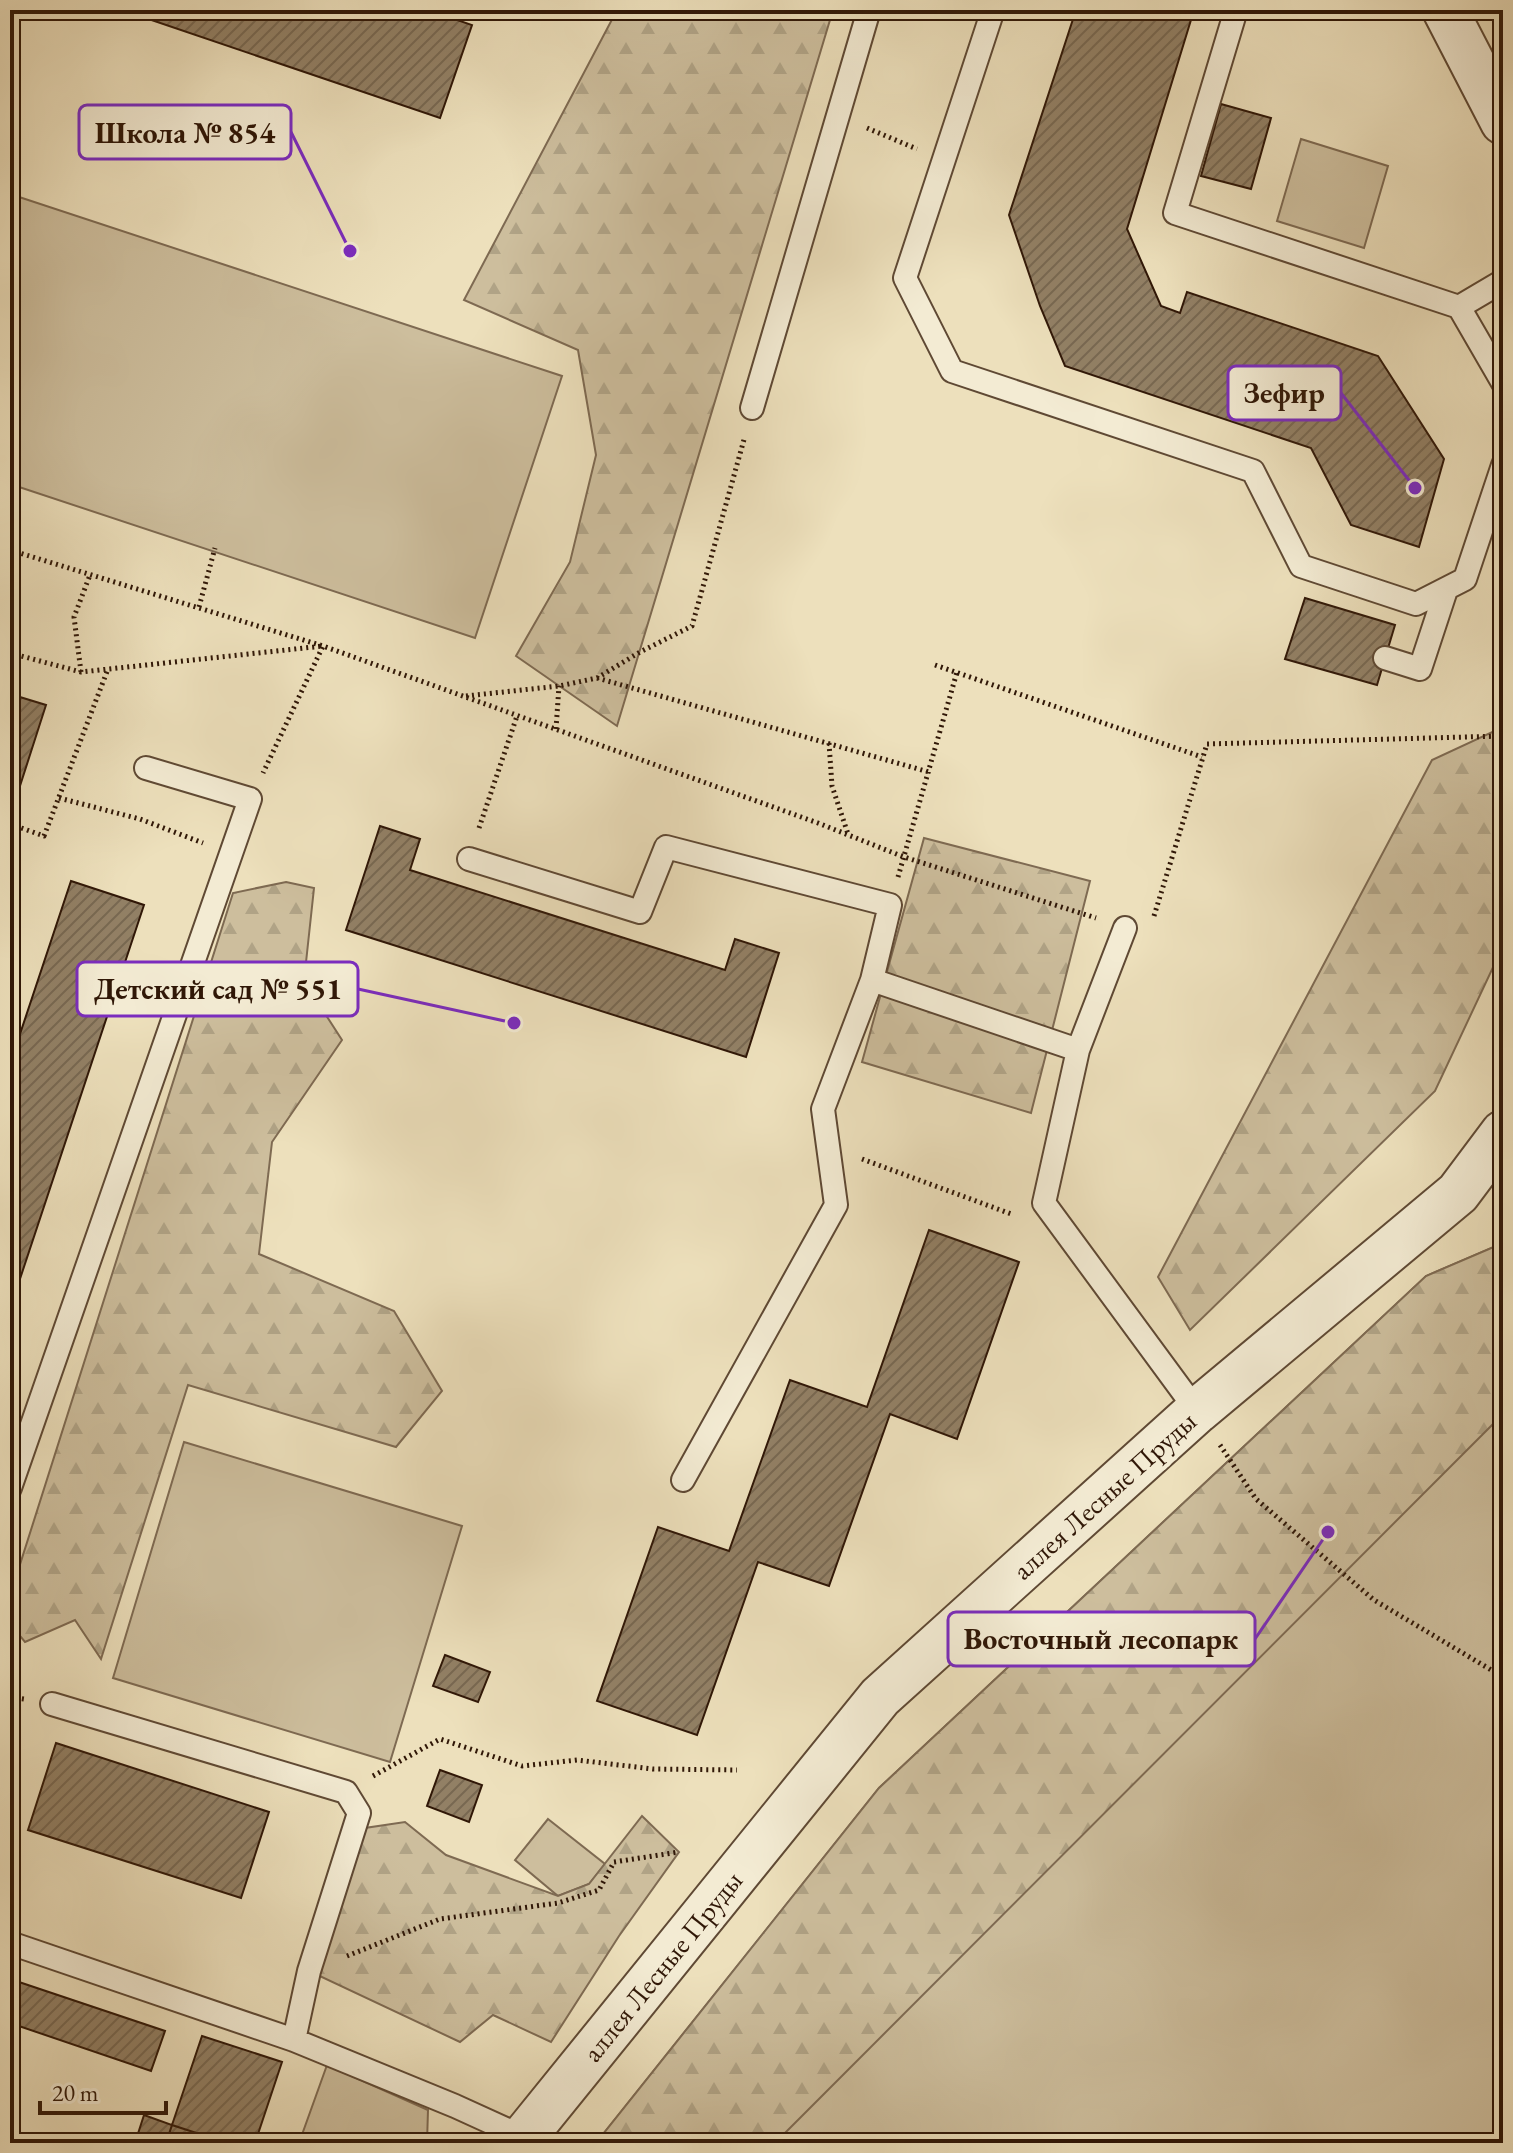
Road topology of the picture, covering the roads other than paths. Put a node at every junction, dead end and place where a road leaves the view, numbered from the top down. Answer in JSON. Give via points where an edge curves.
{"nodes":[{"id":1,"x":869,"y":10,"type":"edge"},
{"id":2,"x":993,"y":10,"type":"edge"},
{"id":3,"x":1236,"y":10,"type":"edge"},
{"id":4,"x":1445,"y":10,"type":"edge"},
{"id":5,"x":1503,"y":122,"type":"edge"},
{"id":6,"x":1503,"y":281,"type":"edge"},
{"id":7,"x":1459,"y":307,"type":"junction"},
{"id":8,"x":1503,"y":383,"type":"edge"},
{"id":9,"x":752,"y":408,"type":"road end"},
{"id":10,"x":1503,"y":465,"type":"edge"},
{"id":11,"x":1446,"y":590,"type":"junction"},
{"id":12,"x":1385,"y":658,"type":"dead end"},
{"id":13,"x":146,"y":768,"type":"dead end"},
{"id":14,"x":469,"y":859,"type":"road end"},
{"id":15,"x":1125,"y":928,"type":"road end"},
{"id":16,"x":872,"y":980,"type":"junction"},
{"id":17,"x":1078,"y":1050,"type":"junction"},
{"id":18,"x":1503,"y":1133,"type":"edge"},
{"id":19,"x":1197,"y":1411,"type":"junction"},
{"id":20,"x":683,"y":1480,"type":"dead end"},
{"id":21,"x":10,"y":1488,"type":"edge"},
{"id":22,"x":52,"y":1704,"type":"dead end"},
{"id":23,"x":10,"y":1943,"type":"edge"},
{"id":24,"x":294,"y":2040,"type":"junction"},
{"id":25,"x":521,"y":2140,"type":"edge"}],
"edges":[{"from":1,"to":9,"type":"lane"},
{"from":2,"to":11,"type":"lane","via":[[905,278],[952,371],[1253,471],[1301,566],[1416,604]]},
{"from":3,"to":7,"type":"lane","via":[[1175,213]]},
{"from":4,"to":5,"type":"street"},
{"from":6,"to":7,"type":"lane"},
{"from":7,"to":8,"type":"lane"},
{"from":10,"to":11,"type":"lane","via":[[1465,579]]},
{"from":11,"to":12,"type":"lane","via":[[1420,669]]},
{"from":13,"to":21,"type":"lane","via":[[250,799]]},
{"from":14,"to":16,"type":"lane","via":[[640,912],[666,847],[890,905]]},
{"from":15,"to":17,"type":"lane"},
{"from":16,"to":17,"type":"lane"},
{"from":16,"to":20,"type":"lane","via":[[823,1109],[836,1205]]},
{"from":17,"to":19,"type":"lane","via":[[1044,1203]]},
{"from":18,"to":19,"type":"street","name":"аллея Лесные Пруды","via":[[1458,1193]]},
{"from":19,"to":25,"type":"street","name":"аллея Лесные Пруды","via":[[880,1697]]},
{"from":22,"to":24,"type":"lane","via":[[346,1792],[359,1813],[309,1971]]},
{"from":23,"to":24,"type":"lane"},
{"from":24,"to":25,"type":"lane"}]}
